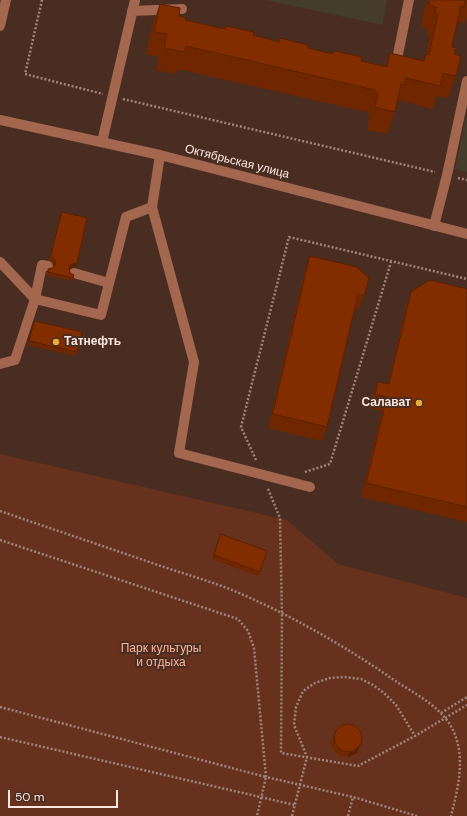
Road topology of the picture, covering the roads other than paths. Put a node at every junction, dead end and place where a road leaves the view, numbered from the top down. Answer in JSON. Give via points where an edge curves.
{"nodes":[{"id":1,"x":6,"y":0,"type":"edge"},
{"id":2,"x":135,"y":0,"type":"edge"},
{"id":3,"x":409,"y":0,"type":"edge"},
{"id":4,"x":182,"y":9,"type":"dead end"},
{"id":5,"x":132,"y":11,"type":"junction"},
{"id":6,"x":0,"y":26,"type":"edge"},
{"id":7,"x":398,"y":59,"type":"edge"},
{"id":8,"x":467,"y":80,"type":"edge"},
{"id":9,"x":0,"y":120,"type":"edge"},
{"id":10,"x":102,"y":142,"type":"junction"},
{"id":11,"x":160,"y":155,"type":"junction"},
{"id":12,"x":152,"y":207,"type":"junction"},
{"id":13,"x":434,"y":226,"type":"junction"},
{"id":14,"x":467,"y":234,"type":"edge"},
{"id":15,"x":0,"y":262,"type":"edge"},
{"id":16,"x":48,"y":266,"type":"dead end"},
{"id":17,"x":74,"y":273,"type":"edge"},
{"id":18,"x":108,"y":283,"type":"junction"},
{"id":19,"x":35,"y":299,"type":"junction"},
{"id":20,"x":0,"y":364,"type":"edge"},
{"id":21,"x":310,"y":487,"type":"dead end"}],
"edges":[{"from":1,"to":6,"type":"street"},
{"from":2,"to":5,"type":"street"},
{"from":3,"to":7,"type":"street"},
{"from":4,"to":5,"type":"street"},
{"from":5,"to":10,"type":"street"},
{"from":8,"to":13,"type":"street"},
{"from":9,"to":10,"type":"street","name":"Октябрьская улица"},
{"from":10,"to":11,"type":"street","name":"Октябрьская улица"},
{"from":11,"to":12,"type":"street"},
{"from":11,"to":13,"type":"street","name":"Октябрьская улица"},
{"from":12,"to":18,"type":"street","via":[[126,218]]},
{"from":12,"to":21,"type":"street","via":[[194,362],[179,453]]},
{"from":13,"to":14,"type":"street","name":"Октябрьская улица"},
{"from":15,"to":19,"type":"street"},
{"from":16,"to":19,"type":"street","via":[[42,265]]},
{"from":17,"to":18,"type":"street"},
{"from":18,"to":19,"type":"street","via":[[101,315]]},
{"from":19,"to":20,"type":"street","via":[[15,360]]}]}
